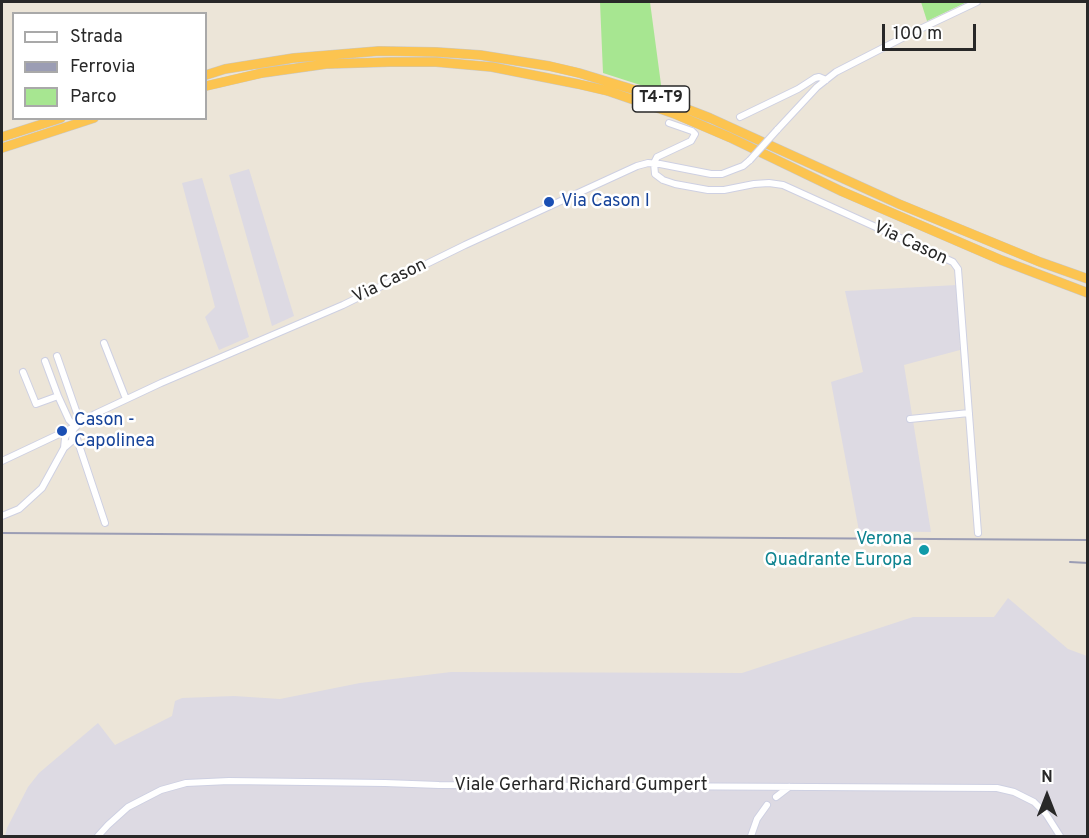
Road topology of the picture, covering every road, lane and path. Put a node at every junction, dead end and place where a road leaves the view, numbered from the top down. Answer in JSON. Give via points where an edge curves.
{"nodes":[{"id":1,"x":977,"y":2,"type":"edge"},
{"id":2,"x":207,"y":75,"type":"edge"},
{"id":3,"x":826,"y":80,"type":"junction"},
{"id":4,"x":207,"y":86,"type":"edge"},
{"id":5,"x":740,"y":117,"type":"dead end"},
{"id":6,"x":55,"y":120,"type":"edge"},
{"id":7,"x":88,"y":120,"type":"edge"},
{"id":8,"x":669,"y":123,"type":"dead end"},
{"id":9,"x":2,"y":137,"type":"edge"},
{"id":10,"x":2,"y":148,"type":"edge"},
{"id":11,"x":654,"y":163,"type":"junction"},
{"id":12,"x":1088,"y":279,"type":"edge"},
{"id":13,"x":1088,"y":293,"type":"edge"},
{"id":14,"x":104,"y":343,"type":"dead end"},
{"id":15,"x":57,"y":356,"type":"dead end"},
{"id":16,"x":45,"y":361,"type":"dead end"},
{"id":17,"x":23,"y":372,"type":"dead end"},
{"id":18,"x":58,"y":396,"type":"junction"},
{"id":19,"x":126,"y":399,"type":"junction"},
{"id":20,"x":969,"y":413,"type":"junction"},
{"id":21,"x":910,"y":419,"type":"dead end"},
{"id":22,"x":76,"y":429,"type":"junction"},
{"id":23,"x":65,"y":438,"type":"junction"},
{"id":24,"x":51,"y":439,"type":"junction"},
{"id":25,"x":63,"y":448,"type":"junction"},
{"id":26,"x":2,"y":461,"type":"edge"},
{"id":27,"x":2,"y":516,"type":"edge"},
{"id":28,"x":105,"y":523,"type":"dead end"},
{"id":29,"x":978,"y":534,"type":"dead end"},
{"id":30,"x":789,"y":787,"type":"junction"},
{"id":31,"x":776,"y":797,"type":"dead end"},
{"id":32,"x":767,"y":805,"type":"dead end"},
{"id":33,"x":98,"y":837,"type":"edge"},
{"id":34,"x":751,"y":837,"type":"edge"},
{"id":35,"x":1060,"y":837,"type":"edge"}],
"edges":[{"from":1,"to":3,"type":"street","name":"Via Cason"},
{"from":2,"to":12,"type":"highway","number":"T4-T9","via":[[294,58],[379,51],[480,55],[549,66],[648,94],[710,118],[899,204]]},
{"from":3,"to":5,"type":"street","name":"Via Cason","via":[[819,76]]},
{"from":3,"to":11,"type":"street","name":"Via Cason","bridge":true,"via":[[743,166],[711,174]]},
{"from":4,"to":13,"type":"highway","number":"T4-T9","via":[[326,64],[390,62],[492,67],[578,84],[645,103],[695,123],[873,205]]},
{"from":6,"to":9,"type":"highway"},
{"from":7,"to":10,"type":"highway"},
{"from":8,"to":11,"type":"street","name":"Via Cason","via":[[692,131],[694,137],[657,157]]},
{"from":11,"to":19,"type":"street","name":"Via Cason","via":[[623,172],[343,305]]},
{"from":11,"to":20,"type":"street","name":"Via Cason","via":[[655,174],[663,180],[688,187],[724,190],[754,184],[783,185],[953,262],[958,269]]},
{"from":14,"to":19,"type":"street"},
{"from":15,"to":22,"type":"street"},
{"from":16,"to":18,"type":"street"},
{"from":17,"to":18,"type":"street","via":[[36,404]]},
{"from":18,"to":22,"type":"street"},
{"from":19,"to":22,"type":"street","name":"Via Cason"},
{"from":20,"to":21,"type":"street"},
{"from":20,"to":29,"type":"street","name":"Via Cason"},
{"from":22,"to":23,"type":"street","name":"Via Cason"},
{"from":22,"to":24,"type":"street","name":"Via Cason"},
{"from":22,"to":25,"type":"street","name":"Via Cason","via":[[72,441]]},
{"from":22,"to":28,"type":"street"},
{"from":23,"to":24,"type":"street","name":"Via Cason"},
{"from":23,"to":25,"type":"street","name":"Via Cason"},
{"from":24,"to":25,"type":"street"},
{"from":24,"to":26,"type":"street","name":"Via Cason"},
{"from":25,"to":27,"type":"street","name":"Via Cason","via":[[42,488],[19,509]]},
{"from":30,"to":31,"type":"street"},
{"from":30,"to":33,"type":"street","name":"Viale Gerhard Richard Gumpert","via":[[195,782],[169,787],[128,807]]},
{"from":30,"to":35,"type":"street","name":"Viale Gerhard Richard Gumpert","via":[[1006,790],[1034,802]]},
{"from":32,"to":34,"type":"street"}]}
